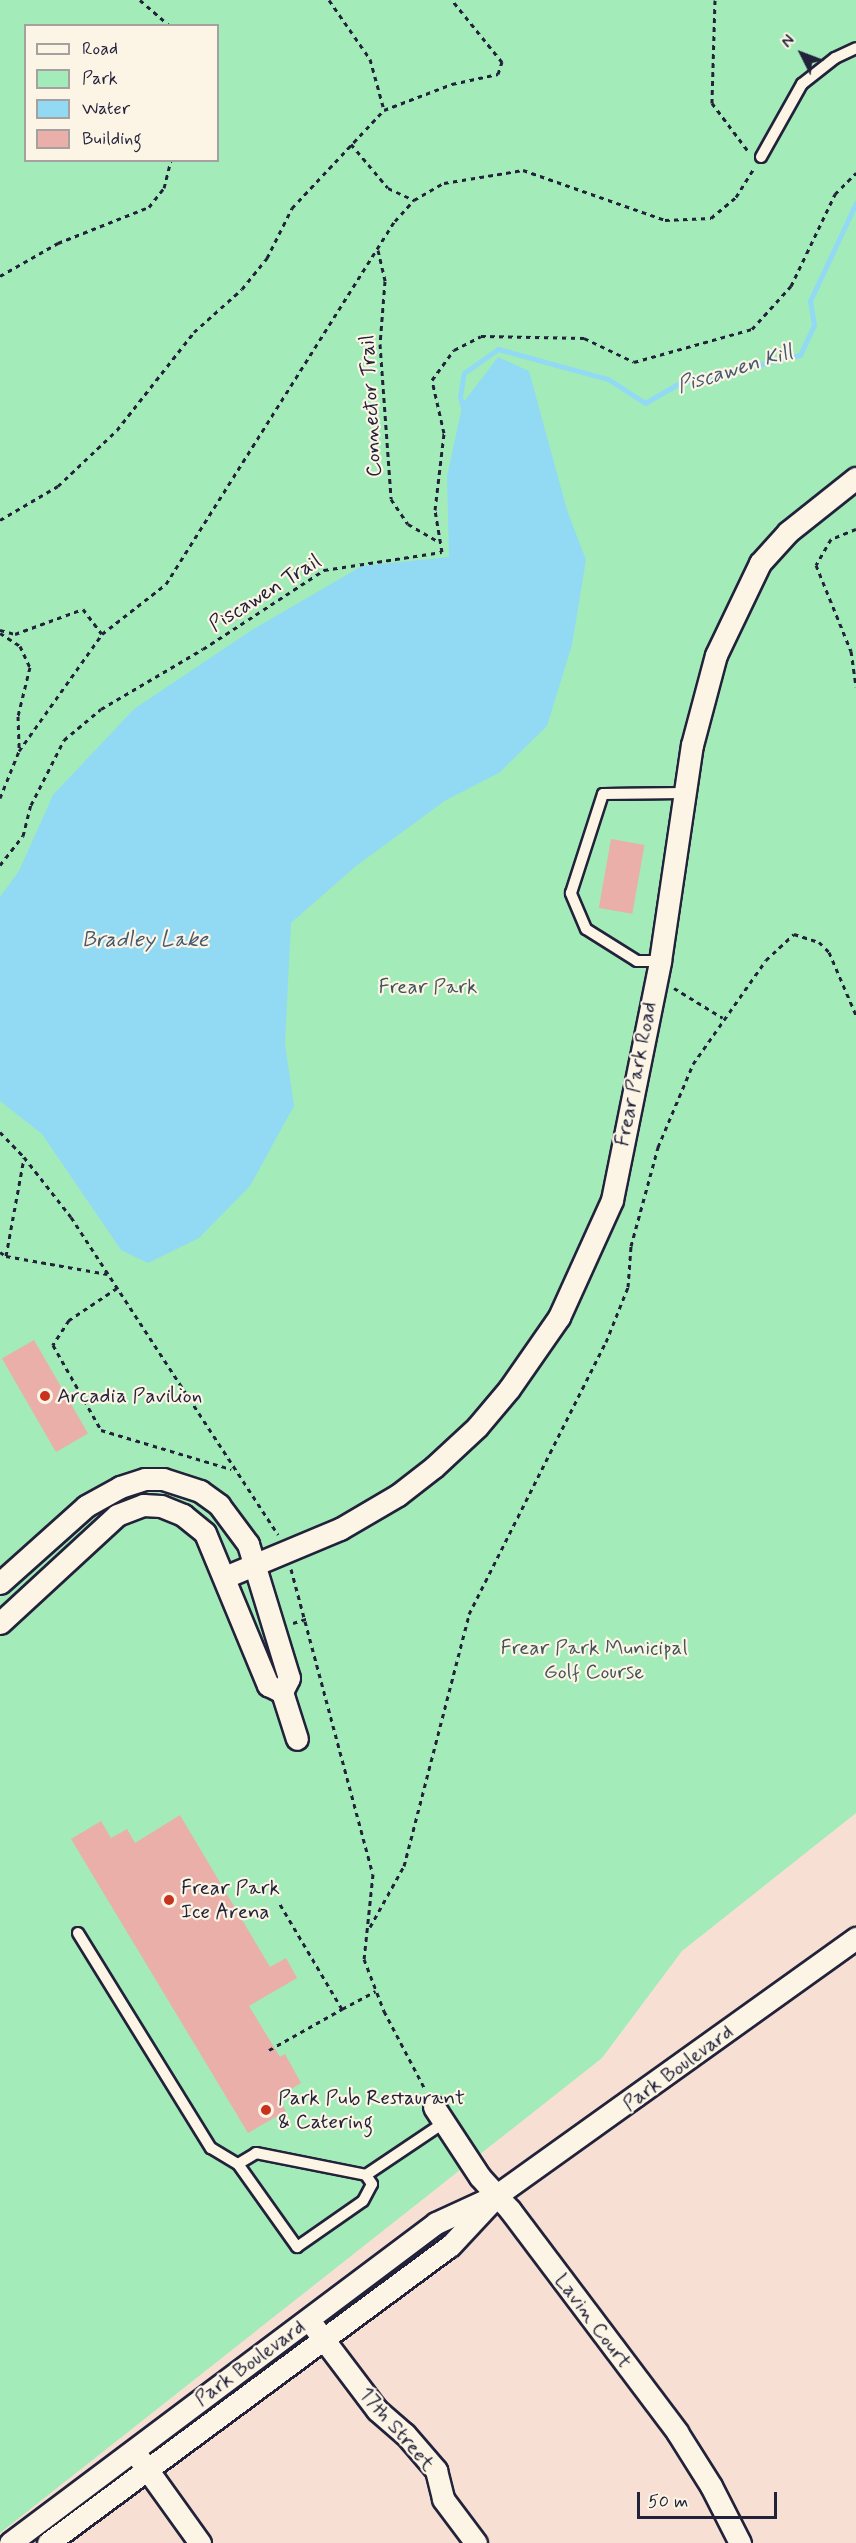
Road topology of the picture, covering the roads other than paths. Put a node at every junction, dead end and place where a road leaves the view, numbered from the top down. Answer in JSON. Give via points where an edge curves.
{"nodes":[{"id":1,"x":856,"y":48,"type":"edge"},
{"id":2,"x":761,"y":157,"type":"road end"},
{"id":3,"x":854,"y":482,"type":"edge"},
{"id":4,"x":684,"y":793,"type":"junction"},
{"id":5,"x":660,"y":961,"type":"junction"},
{"id":6,"x":255,"y":1564,"type":"junction"},
{"id":7,"x":225,"y":1577,"type":"junction"},
{"id":8,"x":0,"y":1583,"type":"edge"},
{"id":9,"x":0,"y":1623,"type":"edge"},
{"id":10,"x":282,"y":1692,"type":"junction"},
{"id":11,"x":297,"y":1739,"type":"dead end"},
{"id":12,"x":78,"y":1933,"type":"dead end"},
{"id":13,"x":856,"y":1938,"type":"edge"},
{"id":14,"x":439,"y":2114,"type":"joint"},
{"id":15,"x":238,"y":2164,"type":"junction"},
{"id":16,"x":366,"y":2175,"type":"junction"},
{"id":17,"x":497,"y":2195,"type":"junction"},
{"id":18,"x":309,"y":2320,"type":"junction"},
{"id":19,"x":323,"y":2338,"type":"junction"},
{"id":20,"x":133,"y":2449,"type":"junction"},
{"id":21,"x":147,"y":2469,"type":"junction"},
{"id":22,"x":10,"y":2543,"type":"edge"},
{"id":23,"x":48,"y":2543,"type":"edge"},
{"id":24,"x":200,"y":2543,"type":"edge"},
{"id":25,"x":476,"y":2543,"type":"edge"},
{"id":26,"x":740,"y":2543,"type":"edge"}],
"edges":[{"from":1,"to":2,"type":"lane","via":[[835,58],[802,84]]},
{"from":3,"to":4,"type":"street","name":"Frear Park Road","via":[[788,532],[760,563],[716,655],[692,745]]},
{"from":4,"to":5,"type":"street","name":"Frear Park Road"},
{"from":4,"to":5,"type":"lane","via":[[603,794],[571,893],[586,929],[637,961]]},
{"from":5,"to":6,"type":"street","name":"Frear Park Road","via":[[612,1200],[576,1283],[529,1363],[477,1427],[398,1495],[340,1529]]},
{"from":6,"to":7,"type":"street","name":"Frear Park Road"},
{"from":6,"to":8,"type":"street","via":[[248,1544],[219,1505],[180,1483],[145,1479],[120,1487],[86,1506]]},
{"from":6,"to":10,"type":"street","via":[[289,1678]]},
{"from":7,"to":9,"type":"street","via":[[213,1547],[197,1524],[161,1506],[143,1505],[117,1515]]},
{"from":7,"to":10,"type":"street","via":[[268,1685]]},
{"from":10,"to":11,"type":"street"},
{"from":12,"to":15,"type":"lane","via":[[211,2148]]},
{"from":13,"to":17,"type":"street","name":"Park Boulevard"},
{"from":14,"to":16,"type":"lane"},
{"from":14,"to":17,"type":"street","name":"Lavin Court"},
{"from":15,"to":16,"type":"lane","via":[[256,2153]]},
{"from":15,"to":16,"type":"lane","via":[[297,2247],[363,2201],[372,2184]]},
{"from":17,"to":18,"type":"street","name":"Park Boulevard","via":[[436,2223]]},
{"from":17,"to":19,"type":"street","name":"Park Boulevard","via":[[450,2246]]},
{"from":17,"to":26,"type":"street","name":"Lavin Court","via":[[677,2432]]},
{"from":18,"to":19,"type":"street","name":"17th Street"},
{"from":18,"to":20,"type":"street","name":"Park Boulevard"},
{"from":19,"to":21,"type":"street","name":"Park Boulevard"},
{"from":19,"to":25,"type":"street","name":"17th Street","via":[[377,2410],[405,2434],[436,2470],[443,2499]]},
{"from":20,"to":21,"type":"street"},
{"from":20,"to":22,"type":"street","name":"Park Boulevard"},
{"from":21,"to":23,"type":"street","name":"Park Boulevard"},
{"from":21,"to":24,"type":"street"}]}
